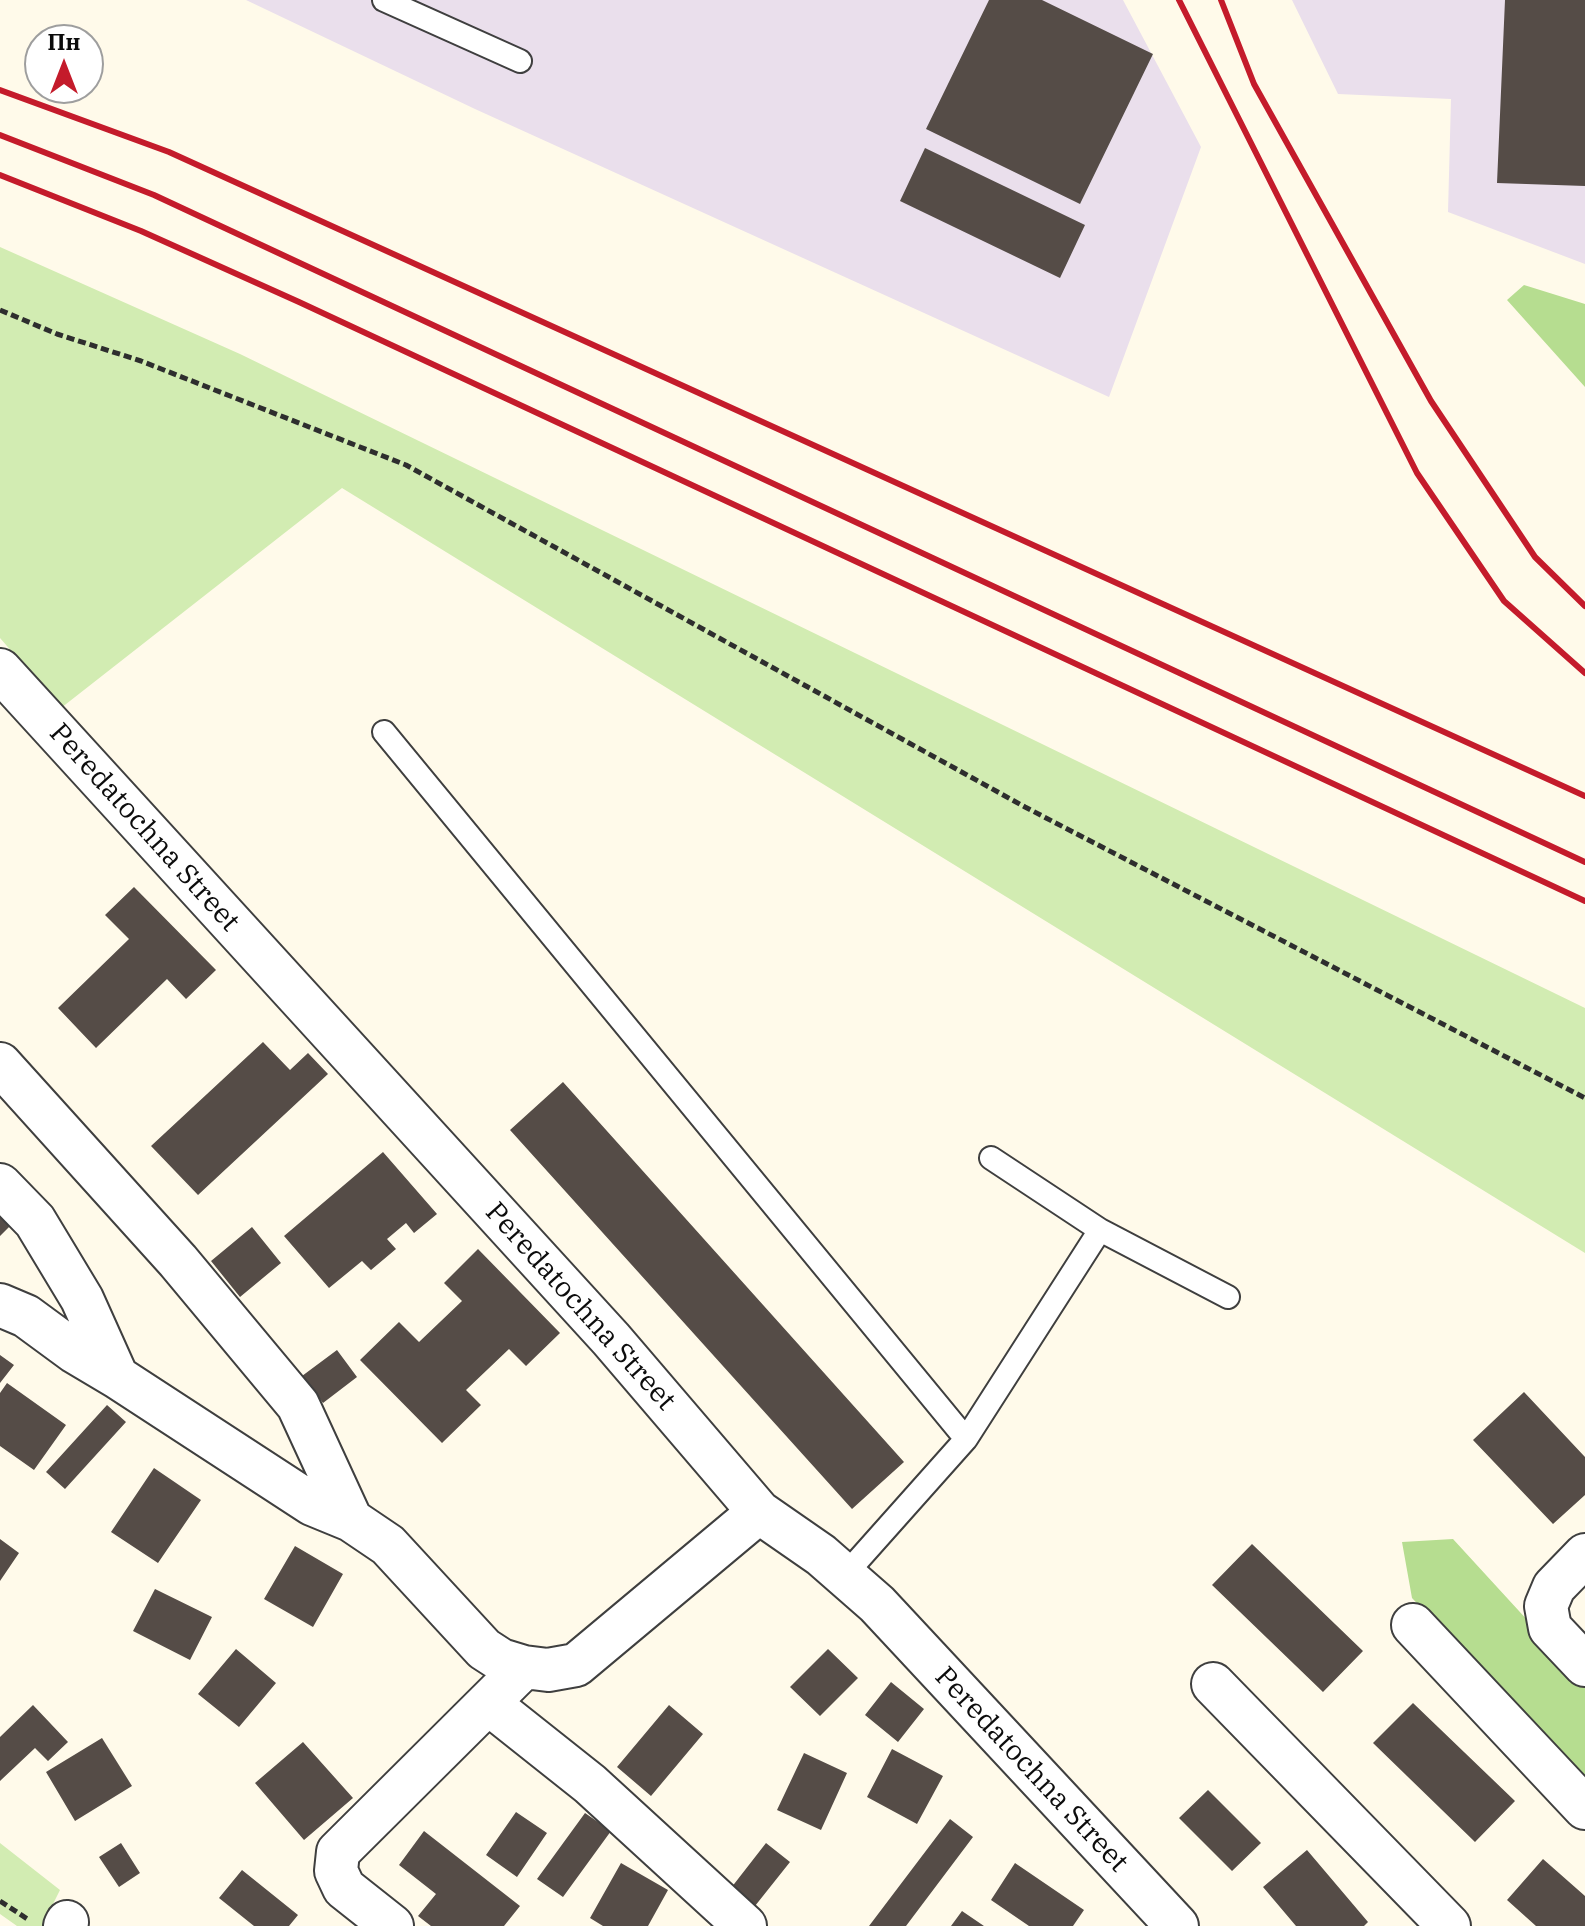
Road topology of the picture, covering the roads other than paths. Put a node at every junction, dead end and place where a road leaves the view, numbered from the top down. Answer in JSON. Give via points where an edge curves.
{"nodes":[{"id":1,"x":386,"y":1,"type":"edge"},
{"id":2,"x":520,"y":61,"type":"dead end"},
{"id":3,"x":0,"y":670,"type":"edge"},
{"id":4,"x":384,"y":732,"type":"dead end"},
{"id":5,"x":0,"y":1064,"type":"edge"},
{"id":6,"x":991,"y":1158,"type":"dead end"},
{"id":7,"x":0,"y":1185,"type":"edge"},
{"id":8,"x":1100,"y":1230,"type":"junction"},
{"id":9,"x":1228,"y":1297,"type":"dead end"},
{"id":10,"x":0,"y":1305,"type":"edge"},
{"id":11,"x":117,"y":1377,"type":"junction"},
{"id":12,"x":966,"y":1439,"type":"junction"},
{"id":13,"x":759,"y":1512,"type":"junction"},
{"id":14,"x":351,"y":1520,"type":"junction"},
{"id":15,"x":1585,"y":1555,"type":"edge"},
{"id":16,"x":844,"y":1576,"type":"junction"},
{"id":17,"x":1413,"y":1625,"type":"dead end"},
{"id":18,"x":1585,"y":1665,"type":"edge"},
{"id":19,"x":524,"y":1667,"type":"junction"},
{"id":20,"x":1213,"y":1684,"type":"dead end"},
{"id":21,"x":488,"y":1703,"type":"junction"},
{"id":22,"x":1585,"y":1808,"type":"edge"},
{"id":23,"x":392,"y":1926,"type":"edge"},
{"id":24,"x":745,"y":1926,"type":"edge"},
{"id":25,"x":1177,"y":1926,"type":"edge"},
{"id":26,"x":1449,"y":1926,"type":"edge"}],
"edges":[{"from":1,"to":2,"type":"lane"},
{"from":3,"to":13,"type":"street","name":"Peredatochna Street","via":[[611,1339]]},
{"from":4,"to":12,"type":"lane"},
{"from":5,"to":14,"type":"street","via":[[178,1261],[298,1405]]},
{"from":6,"to":8,"type":"lane"},
{"from":7,"to":11,"type":"street","via":[[35,1221],[82,1299]]},
{"from":8,"to":9,"type":"lane"},
{"from":8,"to":12,"type":"lane"},
{"from":10,"to":11,"type":"street","via":[[26,1316]]},
{"from":11,"to":14,"type":"street","via":[[312,1504]]},
{"from":12,"to":16,"type":"lane"},
{"from":13,"to":16,"type":"street","name":"Peredatochna Street"},
{"from":13,"to":19,"type":"street","via":[[576,1665]]},
{"from":14,"to":19,"type":"street","via":[[388,1545],[484,1649]]},
{"from":15,"to":18,"type":"street","via":[[1554,1587],[1546,1606],[1550,1628]]},
{"from":16,"to":25,"type":"street","name":"Peredatochna Street","via":[[877,1604]]},
{"from":17,"to":22,"type":"street"},
{"from":19,"to":21,"type":"street"},
{"from":20,"to":26,"type":"street"},
{"from":21,"to":23,"type":"street","via":[[338,1852],[336,1871],[344,1888]]},
{"from":21,"to":24,"type":"street","via":[[590,1784]]}]}
